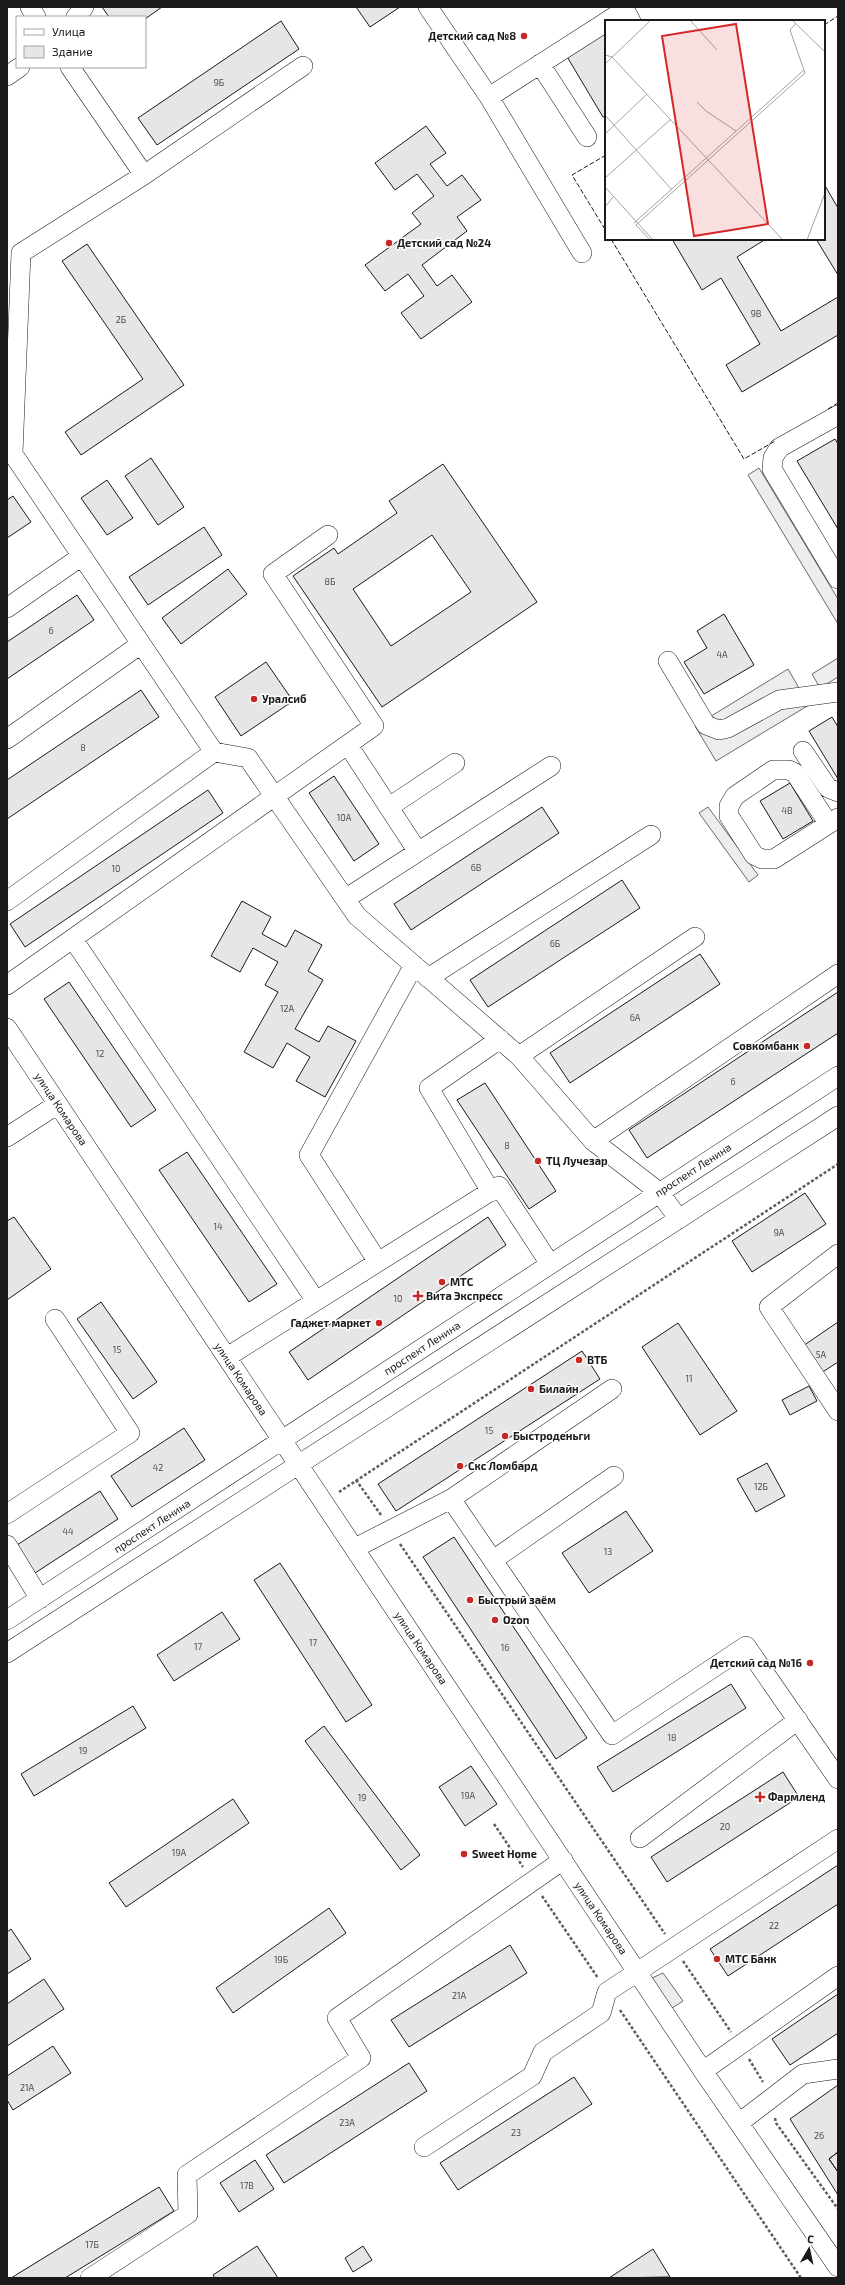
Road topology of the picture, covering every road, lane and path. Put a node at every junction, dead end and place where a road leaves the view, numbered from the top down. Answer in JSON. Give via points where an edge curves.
{"nodes":[{"id":1,"x":30,"y":7,"type":"edge"},
{"id":2,"x":84,"y":7,"type":"edge"},
{"id":3,"x":428,"y":7,"type":"edge"},
{"id":4,"x":35,"y":16,"type":"edge"},
{"id":5,"x":77,"y":16,"type":"edge"},
{"id":6,"x":608,"y":20,"type":"edge"},
{"id":7,"x":630,"y":20,"type":"edge"},
{"id":8,"x":605,"y":22,"type":"edge"},
{"id":9,"x":540,"y":64,"type":"junction"},
{"id":10,"x":302,"y":66,"type":"dead end"},
{"id":11,"x":19,"y":68,"type":"edge"},
{"id":12,"x":71,"y":68,"type":"edge"},
{"id":13,"x":7,"y":76,"type":"edge"},
{"id":14,"x":489,"y":97,"type":"junction"},
{"id":15,"x":587,"y":138,"type":"dead end"},
{"id":16,"x":144,"y":175,"type":"junction"},
{"id":17,"x":14,"y":253,"type":"edge"},
{"id":18,"x":582,"y":253,"type":"dead end"},
{"id":19,"x":838,"y":415,"type":"edge"},
{"id":20,"x":10,"y":456,"type":"edge"},
{"id":21,"x":328,"y":535,"type":"dead end"},
{"id":22,"x":82,"y":556,"type":"junction"},
{"id":23,"x":838,"y":579,"type":"edge"},
{"id":24,"x":7,"y":608,"type":"edge"},
{"id":25,"x":141,"y":644,"type":"junction"},
{"id":26,"x":668,"y":661,"type":"dead end"},
{"id":27,"x":838,"y":692,"type":"edge"},
{"id":28,"x":7,"y":739,"type":"edge"},
{"id":29,"x":348,"y":745,"type":"junction"},
{"id":30,"x":803,"y":751,"type":"dead end"},
{"id":31,"x":214,"y":752,"type":"junction"},
{"id":32,"x":455,"y":763,"type":"dead end"},
{"id":33,"x":551,"y":766,"type":"dead end"},
{"id":34,"x":838,"y":792,"type":"edge"},
{"id":35,"x":274,"y":797,"type":"junction"},
{"id":36,"x":389,"y":807,"type":"junction"},
{"id":37,"x":833,"y":820,"type":"edge"},
{"id":38,"x":651,"y":834,"type":"dead end"},
{"id":39,"x":418,"y":852,"type":"junction"},
{"id":40,"x":345,"y":899,"type":"junction"},
{"id":41,"x":7,"y":901,"type":"edge"},
{"id":42,"x":696,"y":937,"type":"dead end"},
{"id":43,"x":73,"y":939,"type":"junction"},
{"id":44,"x":414,"y":965,"type":"junction"},
{"id":45,"x":838,"y":974,"type":"edge"},
{"id":46,"x":428,"y":978,"type":"junction"},
{"id":47,"x":7,"y":985,"type":"edge"},
{"id":48,"x":7,"y":1028,"type":"edge"},
{"id":49,"x":500,"y":1039,"type":"junction"},
{"id":50,"x":519,"y":1056,"type":"junction"},
{"id":51,"x":838,"y":1076,"type":"edge"},
{"id":52,"x":58,"y":1104,"type":"junction"},
{"id":53,"x":838,"y":1116,"type":"edge"},
{"id":54,"x":7,"y":1137,"type":"edge"},
{"id":55,"x":593,"y":1141,"type":"junction"},
{"id":56,"x":838,"y":1164,"type":"edge"},
{"id":57,"x":491,"y":1192,"type":"junction"},
{"id":58,"x":659,"y":1192,"type":"junction"},
{"id":59,"x":679,"y":1219,"type":"junction"},
{"id":60,"x":838,"y":1254,"type":"edge"},
{"id":61,"x":378,"y":1262,"type":"junction"},
{"id":62,"x":550,"y":1264,"type":"junction"},
{"id":63,"x":316,"y":1301,"type":"junction"},
{"id":64,"x":55,"y":1319,"type":"dead end"},
{"id":65,"x":227,"y":1357,"type":"junction"},
{"id":66,"x":612,"y":1389,"type":"dead end"},
{"id":67,"x":838,"y":1411,"type":"edge"},
{"id":68,"x":282,"y":1440,"type":"junction"},
{"id":69,"x":299,"y":1465,"type":"junction"},
{"id":70,"x":614,"y":1476,"type":"dead end"},
{"id":71,"x":356,"y":1480,"type":"junction"},
{"id":72,"x":339,"y":1492,"type":"dead end"},
{"id":73,"x":451,"y":1499,"type":"junction"},
{"id":74,"x":7,"y":1514,"type":"edge"},
{"id":75,"x":391,"y":1530,"type":"junction"},
{"id":76,"x":7,"y":1545,"type":"edge"},
{"id":77,"x":355,"y":1548,"type":"junction"},
{"id":78,"x":493,"y":1560,"type":"junction"},
{"id":79,"x":40,"y":1599,"type":"junction"},
{"id":80,"x":7,"y":1620,"type":"edge"},
{"id":81,"x":7,"y":1653,"type":"edge"},
{"id":82,"x":798,"y":1720,"type":"junction"},
{"id":83,"x":838,"y":1779,"type":"edge"},
{"id":84,"x":494,"y":1824,"type":"dead end"},
{"id":85,"x":640,"y":1838,"type":"dead end"},
{"id":86,"x":838,"y":1839,"type":"edge"},
{"id":87,"x":563,"y":1860,"type":"junction"},
{"id":88,"x":532,"y":1882,"type":"junction"},
{"id":89,"x":674,"y":1948,"type":"junction"},
{"id":90,"x":638,"y":1972,"type":"junction"},
{"id":91,"x":838,"y":1976,"type":"edge"},
{"id":92,"x":607,"y":1992,"type":"junction"},
{"id":93,"x":740,"y":2046,"type":"junction"},
{"id":94,"x":838,"y":2069,"type":"edge"},
{"id":95,"x":703,"y":2071,"type":"junction"},
{"id":96,"x":773,"y":2097,"type":"junction"},
{"id":97,"x":739,"y":2123,"type":"junction"},
{"id":98,"x":424,"y":2147,"type":"dead end"},
{"id":99,"x":838,"y":2209,"type":"edge"},
{"id":100,"x":838,"y":2267,"type":"edge"},
{"id":101,"x":90,"y":2278,"type":"edge"},
{"id":102,"x":801,"y":2278,"type":"edge"}],
"edges":[{"from":1,"to":4,"type":"street"},
{"from":2,"to":5,"type":"street"},
{"from":3,"to":14,"type":"street"},
{"from":6,"to":7,"type":"street","via":[[625,10]]},
{"from":8,"to":9,"type":"street"},
{"from":9,"to":14,"type":"street"},
{"from":9,"to":15,"type":"street"},
{"from":10,"to":16,"type":"street"},
{"from":11,"to":13,"type":"street"},
{"from":12,"to":16,"type":"street"},
{"from":14,"to":18,"type":"street"},
{"from":16,"to":17,"type":"street"},
{"from":17,"to":20,"type":"street"},
{"from":19,"to":23,"type":"street","via":[[779,448],[772,469]]},
{"from":20,"to":22,"type":"street"},
{"from":21,"to":29,"type":"street","via":[[273,574],[374,726]]},
{"from":22,"to":24,"type":"street"},
{"from":22,"to":25,"type":"street"},
{"from":25,"to":28,"type":"street"},
{"from":25,"to":31,"type":"street"},
{"from":26,"to":27,"type":"street","via":[[706,725],[719,730],[728,728],[779,700]]},
{"from":29,"to":35,"type":"street"},
{"from":29,"to":36,"type":"street"},
{"from":30,"to":34,"type":"street","via":[[828,788]]},
{"from":31,"to":35,"type":"street","via":[[248,758]]},
{"from":31,"to":41,"type":"street"},
{"from":32,"to":36,"type":"street"},
{"from":33,"to":39,"type":"street"},
{"from":35,"to":40,"type":"street"},
{"from":35,"to":43,"type":"street"},
{"from":36,"to":39,"type":"street"},
{"from":37,"to":37,"type":"street","via":[[774,859],[762,859],[754,854],[729,816],[729,806],[735,796],[774,770],[784,769],[795,773]]},
{"from":38,"to":46,"type":"street"},
{"from":39,"to":40,"type":"street"},
{"from":40,"to":44,"type":"street","via":[[357,916]]},
{"from":42,"to":50,"type":"street"},
{"from":43,"to":47,"type":"street"},
{"from":43,"to":63,"type":"street"},
{"from":44,"to":46,"type":"street"},
{"from":44,"to":61,"type":"street","via":[[309,1155]]},
{"from":45,"to":55,"type":"street"},
{"from":46,"to":49,"type":"street"},
{"from":48,"to":52,"type":"street","name":"улица Комарова"},
{"from":49,"to":50,"type":"street"},
{"from":49,"to":57,"type":"street","via":[[429,1088]]},
{"from":50,"to":55,"type":"street"},
{"from":51,"to":58,"type":"street","name":"проспект Ленина"},
{"from":52,"to":54,"type":"street"},
{"from":52,"to":65,"type":"street","name":"улица Комарова"},
{"from":53,"to":59,"type":"street"},
{"from":55,"to":58,"type":"street"},
{"from":56,"to":71,"type":"path"},
{"from":57,"to":61,"type":"street"},
{"from":57,"to":62,"type":"street","via":[[499,1186]]},
{"from":58,"to":59,"type":"street"},
{"from":58,"to":62,"type":"street","name":"проспект Ленина"},
{"from":59,"to":69,"type":"street"},
{"from":60,"to":67,"type":"street","via":[[770,1307]]},
{"from":61,"to":63,"type":"street"},
{"from":62,"to":68,"type":"street","name":"проспект Ленина"},
{"from":63,"to":65,"type":"street"},
{"from":64,"to":74,"type":"street","via":[[130,1433]]},
{"from":65,"to":68,"type":"street","name":"улица Комарова"},
{"from":66,"to":73,"type":"street"},
{"from":68,"to":69,"type":"street","name":"улица Комарова"},
{"from":68,"to":79,"type":"street","name":"проспект Ленина"},
{"from":69,"to":77,"type":"street","name":"улица Комарова"},
{"from":69,"to":81,"type":"street"},
{"from":70,"to":78,"type":"street"},
{"from":71,"to":72,"type":"path"},
{"from":71,"to":75,"type":"path"},
{"from":73,"to":75,"type":"street"},
{"from":73,"to":78,"type":"street"},
{"from":75,"to":77,"type":"street"},
{"from":75,"to":89,"type":"path"},
{"from":76,"to":79,"type":"street"},
{"from":77,"to":87,"type":"street","name":"улица Комарова"},
{"from":78,"to":82,"type":"street","via":[[612,1735],[746,1646]]},
{"from":79,"to":80,"type":"street","name":"проспект Ленина"},
{"from":82,"to":83,"type":"street"},
{"from":82,"to":85,"type":"street"},
{"from":84,"to":88,"type":"path"},
{"from":86,"to":89,"type":"street"},
{"from":87,"to":88,"type":"street"},
{"from":87,"to":90,"type":"street","name":"улица Комарова"},
{"from":88,"to":92,"type":"path"},
{"from":88,"to":101,"type":"street","via":[[337,2018],[361,2058],[187,2175],[188,2214]]},
{"from":89,"to":90,"type":"street"},
{"from":89,"to":93,"type":"path"},
{"from":90,"to":92,"type":"street"},
{"from":90,"to":95,"type":"street","name":"улица Комарова","via":[[657,1995]]},
{"from":91,"to":93,"type":"street"},
{"from":92,"to":98,"type":"street","via":[[601,2013],[543,2052],[532,2076]]},
{"from":92,"to":102,"type":"path"},
{"from":93,"to":95,"type":"street"},
{"from":93,"to":96,"type":"path"},
{"from":94,"to":96,"type":"street","via":[[802,2074]]},
{"from":95,"to":97,"type":"street","name":"улица Комарова"},
{"from":96,"to":97,"type":"street"},
{"from":96,"to":99,"type":"path","via":[[776,2123]]},
{"from":97,"to":100,"type":"street","name":"улица Комарова"}]}
